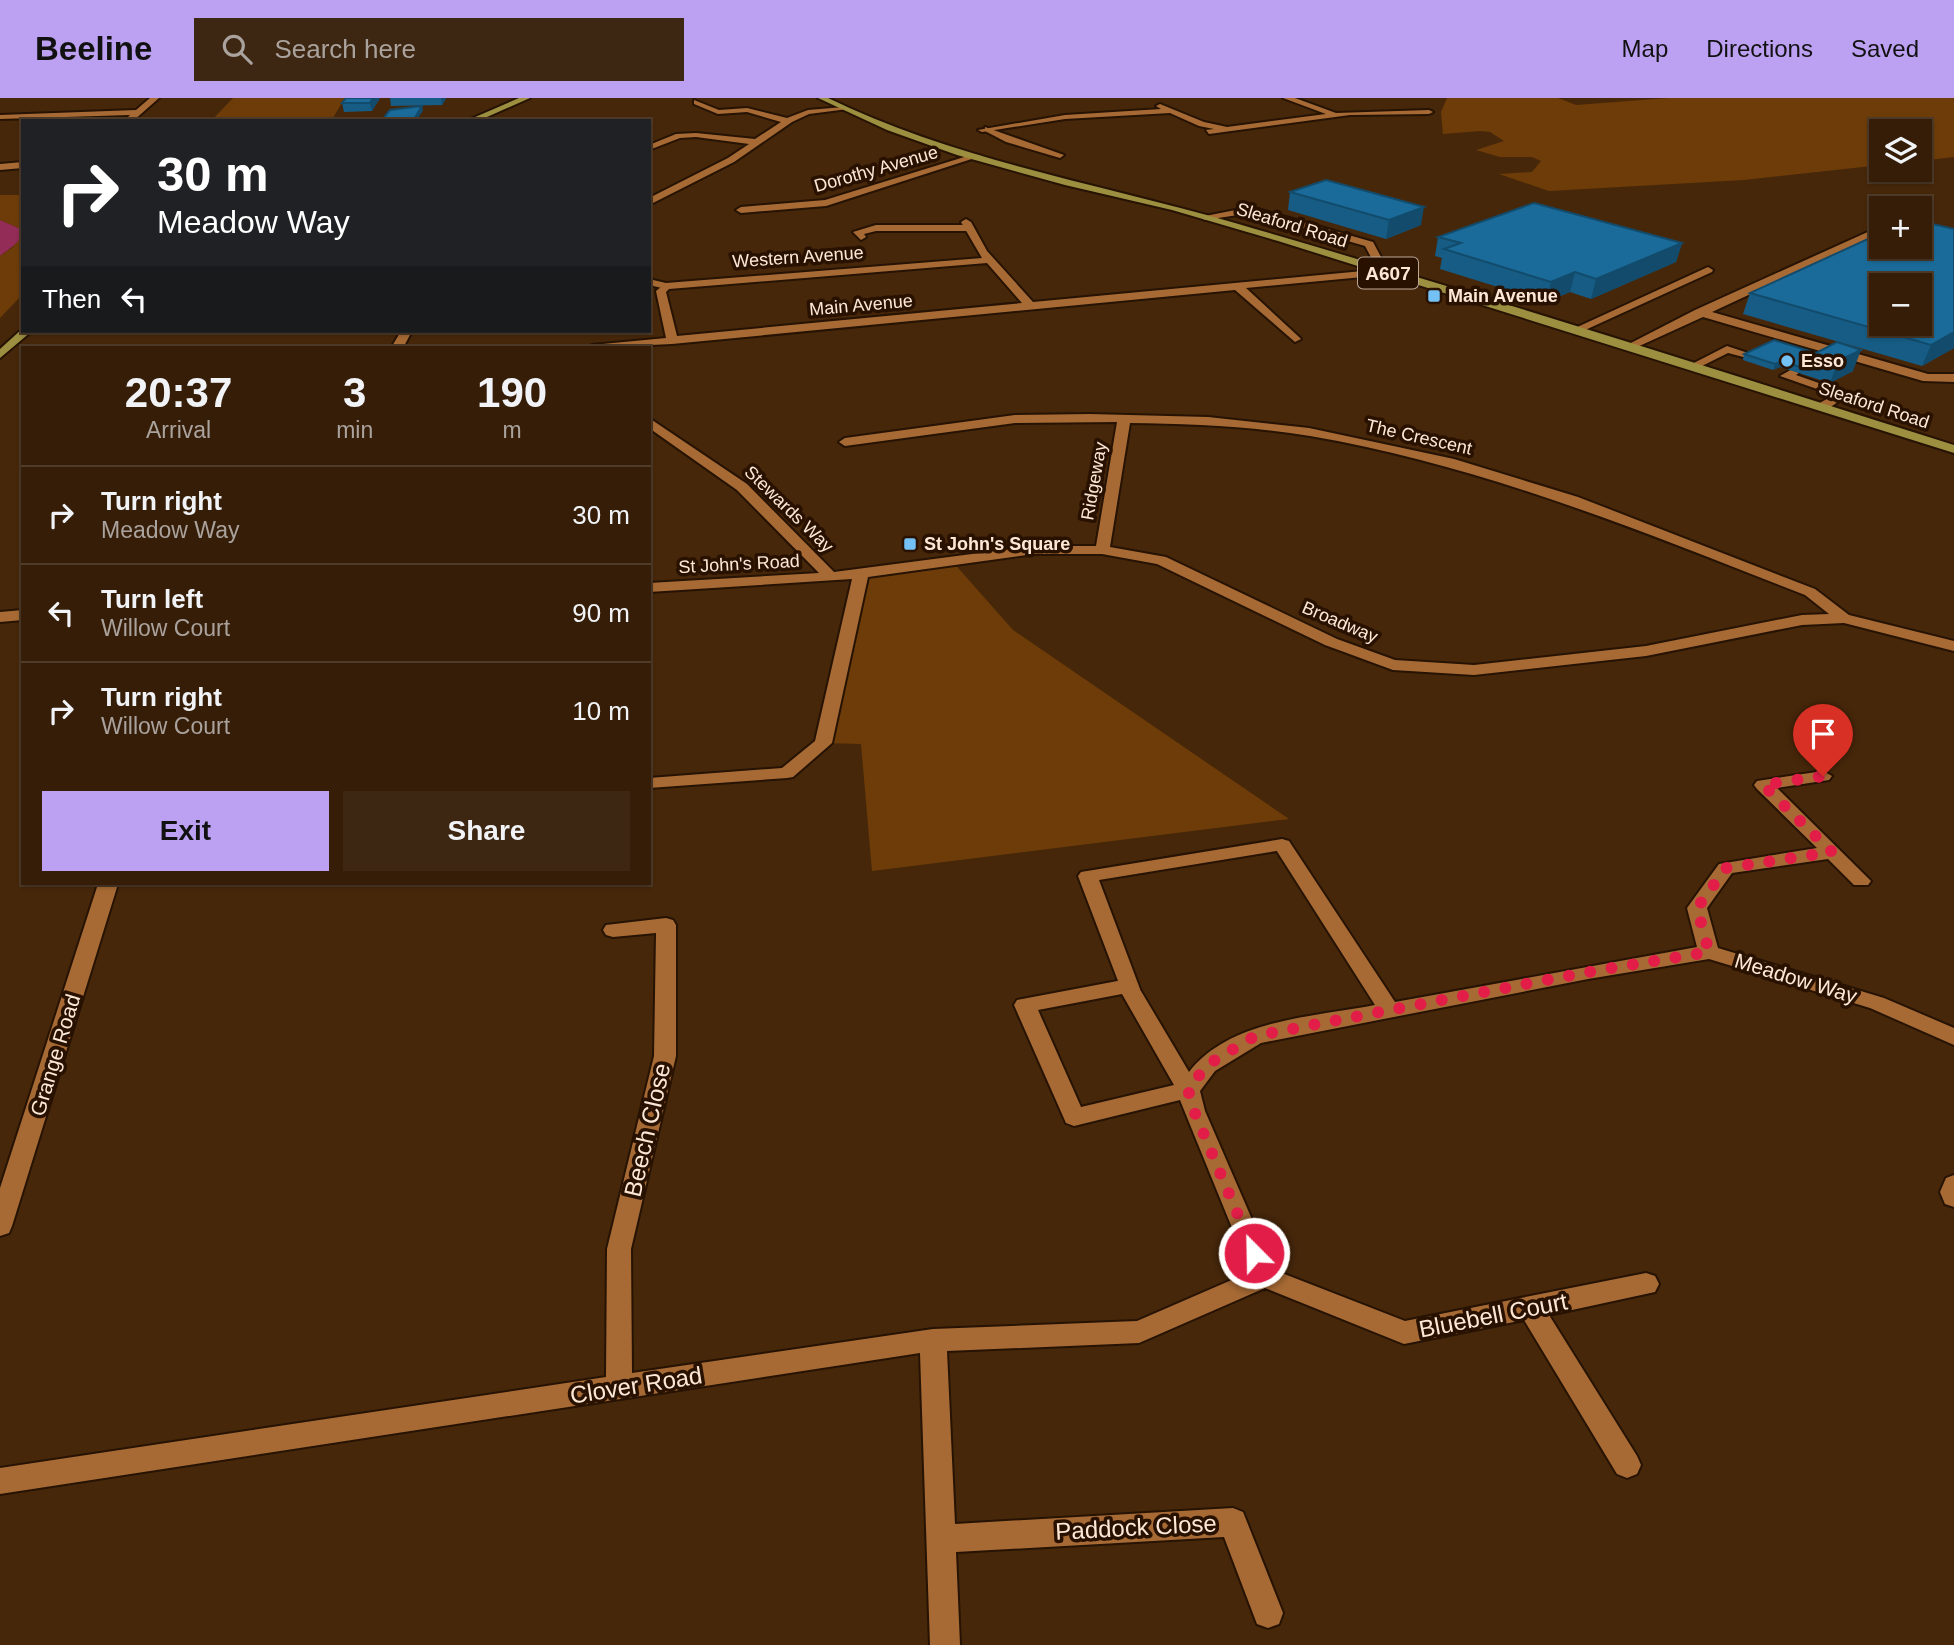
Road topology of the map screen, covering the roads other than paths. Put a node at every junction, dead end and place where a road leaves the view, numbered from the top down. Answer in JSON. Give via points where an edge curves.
{"nodes":[{"id":1,"x":155,"y":98,"type":"edge"},
{"id":2,"x":526,"y":98,"type":"edge"},
{"id":3,"x":822,"y":98,"type":"edge"},
{"id":4,"x":1287,"y":98,"type":"edge"},
{"id":5,"x":697,"y":102,"type":"dead end"},
{"id":6,"x":1152,"y":102,"type":"dead end"},
{"id":7,"x":1438,"y":103,"type":"dead end"},
{"id":8,"x":844,"y":109,"type":"junction"},
{"id":9,"x":1169,"y":111,"type":"junction"},
{"id":10,"x":139,"y":112,"type":"junction"},
{"id":11,"x":1336,"y":115,"type":"junction"},
{"id":12,"x":0,"y":117,"type":"edge"},
{"id":13,"x":130,"y":119,"type":"edge"},
{"id":14,"x":475,"y":119,"type":"edge"},
{"id":15,"x":788,"y":121,"type":"junction"},
{"id":16,"x":1231,"y":130,"type":"junction"},
{"id":17,"x":1209,"y":132,"type":"dead end"},
{"id":18,"x":757,"y":142,"type":"junction"},
{"id":19,"x":651,"y":147,"type":"edge"},
{"id":20,"x":1060,"y":155,"type":"dead end"},
{"id":21,"x":977,"y":156,"type":"junction"},
{"id":22,"x":21,"y":165,"type":"edge"},
{"id":23,"x":0,"y":167,"type":"edge"},
{"id":24,"x":651,"y":201,"type":"edge"},
{"id":25,"x":741,"y":210,"type":"dead end"},
{"id":26,"x":1205,"y":217,"type":"junction"},
{"id":27,"x":1869,"y":234,"type":"edge"},
{"id":28,"x":861,"y":237,"type":"dead end"},
{"id":29,"x":991,"y":260,"type":"junction"},
{"id":30,"x":1709,"y":270,"type":"dead end"},
{"id":31,"x":1384,"y":272,"type":"junction"},
{"id":32,"x":651,"y":282,"type":"edge"},
{"id":33,"x":666,"y":286,"type":"junction"},
{"id":34,"x":1238,"y":287,"type":"junction"},
{"id":35,"x":1031,"y":307,"type":"junction"},
{"id":36,"x":1699,"y":312,"type":"junction"},
{"id":37,"x":1579,"y":330,"type":"junction"},
{"id":38,"x":24,"y":333,"type":"edge"},
{"id":39,"x":1296,"y":338,"type":"dead end"},
{"id":40,"x":671,"y":341,"type":"junction"},
{"id":41,"x":615,"y":346,"type":"edge"},
{"id":42,"x":1631,"y":346,"type":"junction"},
{"id":43,"x":0,"y":355,"type":"edge"},
{"id":44,"x":1751,"y":356,"type":"edge"},
{"id":45,"x":1694,"y":366,"type":"junction"},
{"id":46,"x":1794,"y":372,"type":"edge"},
{"id":47,"x":1954,"y":378,"type":"edge"},
{"id":48,"x":1822,"y":407,"type":"junction"},
{"id":49,"x":1124,"y":419,"type":"junction"},
{"id":50,"x":651,"y":423,"type":"edge"},
{"id":51,"x":845,"y":442,"type":"dead end"},
{"id":52,"x":1954,"y":449,"type":"edge"},
{"id":53,"x":1102,"y":550,"type":"junction"},
{"id":54,"x":861,"y":573,"type":"junction"},
{"id":55,"x":831,"y":578,"type":"junction"},
{"id":56,"x":651,"y":589,"type":"edge"},
{"id":57,"x":21,"y":615,"type":"edge"},
{"id":58,"x":0,"y":617,"type":"edge"},
{"id":59,"x":1844,"y":618,"type":"junction"},
{"id":60,"x":1954,"y":646,"type":"edge"},
{"id":61,"x":1823,"y":776,"type":"dead end"},
{"id":62,"x":651,"y":783,"type":"edge"},
{"id":63,"x":1832,"y":852,"type":"junction"},
{"id":64,"x":1861,"y":881,"type":"dead end"},
{"id":65,"x":108,"y":885,"type":"edge"},
{"id":66,"x":613,"y":930,"type":"dead end"},
{"id":67,"x":1709,"y":952,"type":"junction"},
{"id":68,"x":1130,"y":989,"type":"junction"},
{"id":69,"x":1389,"y":1010,"type":"junction"},
{"id":70,"x":1954,"y":1037,"type":"edge"},
{"id":71,"x":1188,"y":1090,"type":"junction"},
{"id":72,"x":1954,"y":1185,"type":"edge"},
{"id":73,"x":1954,"y":1197,"type":"edge"},
{"id":74,"x":0,"y":1226,"type":"edge"},
{"id":75,"x":1265,"y":1277,"type":"junction"},
{"id":76,"x":1646,"y":1284,"type":"dead end"},
{"id":77,"x":1531,"y":1308,"type":"junction"},
{"id":78,"x":933,"y":1340,"type":"junction"},
{"id":79,"x":619,"y":1387,"type":"junction"},
{"id":80,"x":1627,"y":1465,"type":"dead end"},
{"id":81,"x":0,"y":1481,"type":"edge"},
{"id":82,"x":941,"y":1539,"type":"junction"},
{"id":83,"x":1268,"y":1613,"type":"dead end"},
{"id":84,"x":945,"y":1645,"type":"edge"}],
"edges":[{"from":1,"to":10,"type":"street"},
{"from":2,"to":14,"type":"main road"},
{"from":3,"to":8,"type":"main road","name":"Sleaford Road","number":"A607"},
{"from":4,"to":11,"type":"street"},
{"from":5,"to":15,"type":"street","via":[[718,112],[747,110]]},
{"from":6,"to":9,"type":"street"},
{"from":7,"to":11,"type":"street","via":[[1428,115],[1387,111]]},
{"from":8,"to":15,"type":"street","via":[[808,112]]},
{"from":8,"to":21,"type":"main road","name":"Sleaford Road","number":"A607","via":[[898,133]]},
{"from":9,"to":16,"type":"street"},
{"from":9,"to":20,"type":"street","via":[[1065,117],[985,130]]},
{"from":10,"to":12,"type":"street"},
{"from":10,"to":13,"type":"street"},
{"from":11,"to":16,"type":"street"},
{"from":15,"to":18,"type":"street"},
{"from":16,"to":17,"type":"street"},
{"from":18,"to":19,"type":"street","via":[[696,135]]},
{"from":18,"to":24,"type":"street"},
{"from":21,"to":25,"type":"street","name":"Dorothy Avenue","via":[[826,203]]},
{"from":21,"to":26,"type":"main road","name":"Sleaford Road","number":"A607"},
{"from":22,"to":23,"type":"street"},
{"from":26,"to":31,"type":"main road","name":"Sleaford Road","number":"A607"},
{"from":26,"to":31,"type":"street","via":[[1251,210],[1370,244]]},
{"from":27,"to":36,"type":"street"},
{"from":28,"to":29,"type":"street","via":[[858,232],[862,229],[967,225]]},
{"from":29,"to":33,"type":"street","name":"Western Avenue"},
{"from":29,"to":35,"type":"street"},
{"from":30,"to":37,"type":"street"},
{"from":31,"to":34,"type":"street","name":"Main Avenue"},
{"from":31,"to":37,"type":"main road","name":"Sleaford Road","number":"A607"},
{"from":32,"to":33,"type":"street","name":"Western Avenue"},
{"from":33,"to":40,"type":"street","via":[[661,291]]},
{"from":34,"to":35,"type":"street","name":"Main Avenue"},
{"from":34,"to":39,"type":"street"},
{"from":35,"to":40,"type":"street","name":"Main Avenue"},
{"from":36,"to":42,"type":"street"},
{"from":36,"to":47,"type":"street","via":[[1927,377]]},
{"from":37,"to":42,"type":"main road","name":"Sleaford Road","number":"A607"},
{"from":38,"to":43,"type":"main road"},
{"from":40,"to":41,"type":"street","name":"Main Avenue"},
{"from":42,"to":45,"type":"main road","name":"Sleaford Road","number":"A607"},
{"from":44,"to":45,"type":"street","via":[[1727,349]]},
{"from":45,"to":48,"type":"main road","name":"Sleaford Road","number":"A607"},
{"from":46,"to":48,"type":"street","via":[[1786,376],[1844,394]]},
{"from":48,"to":52,"type":"main road","name":"Sleaford Road","number":"A607"},
{"from":49,"to":51,"type":"street","name":"The Crescent","via":[[1015,419]]},
{"from":49,"to":53,"type":"street","name":"Ridgeway"},
{"from":49,"to":59,"type":"street","name":"The Crescent","via":[[1208,421],[1309,432],[1449,462],[1573,500],[1810,592]]},
{"from":50,"to":55,"type":"street","name":"Stewards Way","via":[[743,487]]},
{"from":53,"to":54,"type":"street","name":"Broadway","via":[[1034,550]]},
{"from":53,"to":59,"type":"street","name":"Broadway","via":[[1161,560],[1331,642],[1393,664],[1474,670],[1646,651],[1802,620]]},
{"from":54,"to":55,"type":"street","name":"Broadway"},
{"from":54,"to":62,"type":"street","via":[[822,743],[787,773]]},
{"from":55,"to":56,"type":"street","name":"St John's Road"},
{"from":57,"to":58,"type":"street"},
{"from":59,"to":60,"type":"street","name":"The Crescent"},
{"from":61,"to":63,"type":"street","via":[[1763,785]]},
{"from":63,"to":64,"type":"street"},
{"from":63,"to":67,"type":"street","via":[[1726,868],[1697,908]]},
{"from":65,"to":74,"type":"street","name":"Grange Road"},
{"from":66,"to":79,"type":"street","name":"Beech Close","via":[[666,925],[665,1056],[619,1249]]},
{"from":67,"to":69,"type":"street","name":"Meadow Way"},
{"from":67,"to":70,"type":"street","name":"Meadow Way","via":[[1877,1003]]},
{"from":68,"to":69,"type":"street","via":[[1088,876],[1282,845]]},
{"from":68,"to":71,"type":"street"},
{"from":68,"to":71,"type":"street","via":[[1025,1005],[1074,1117]]},
{"from":69,"to":71,"type":"street","name":"Meadow Way","via":[[1255,1036],[1207,1065]]},
{"from":71,"to":75,"type":"street"},
{"from":72,"to":73,"type":"street"},
{"from":75,"to":77,"type":"street","name":"Bluebell Court","via":[[1404,1333]]},
{"from":75,"to":78,"type":"street","name":"Clover Road","via":[[1139,1332]]},
{"from":76,"to":77,"type":"street","name":"Bluebell Court"},
{"from":77,"to":80,"type":"street"},
{"from":78,"to":79,"type":"street","name":"Clover Road"},
{"from":78,"to":82,"type":"street"},
{"from":79,"to":81,"type":"street","name":"Clover Road"},
{"from":82,"to":83,"type":"street","name":"Paddock Close","via":[[1233,1522]]},
{"from":82,"to":84,"type":"street"}]}
